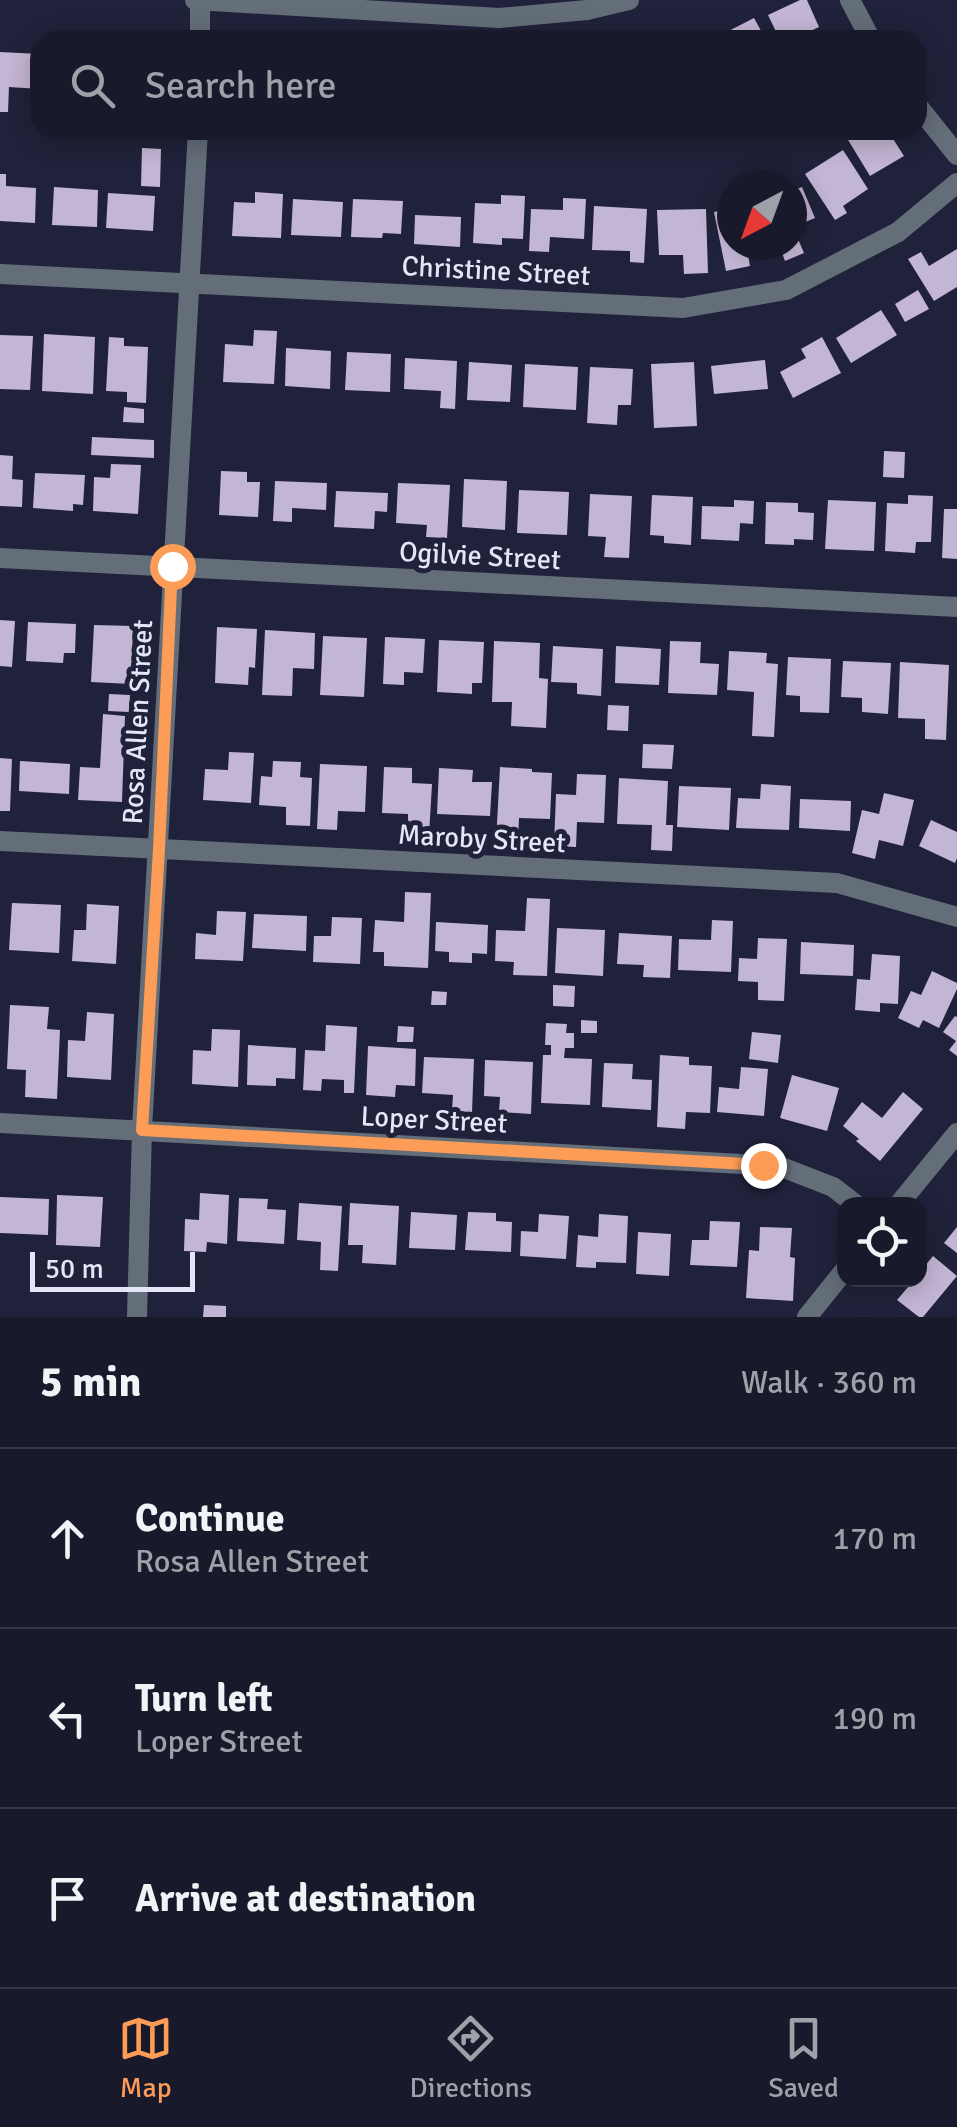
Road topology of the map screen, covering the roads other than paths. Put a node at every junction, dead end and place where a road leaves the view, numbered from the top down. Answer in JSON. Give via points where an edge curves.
{"nodes":[{"id":1,"x":198,"y":0,"type":"edge"},
{"id":2,"x":629,"y":0,"type":"edge"},
{"id":3,"x":850,"y":0,"type":"edge"},
{"id":4,"x":200,"y":30,"type":"edge"},
{"id":5,"x":866,"y":30,"type":"edge"},
{"id":6,"x":927,"y":118,"type":"edge"},
{"id":7,"x":197,"y":140,"type":"edge"},
{"id":8,"x":957,"y":155,"type":"edge"},
{"id":9,"x":957,"y":183,"type":"edge"},
{"id":10,"x":0,"y":274,"type":"edge"},
{"id":11,"x":190,"y":282,"type":"junction"},
{"id":12,"x":0,"y":558,"type":"edge"},
{"id":13,"x":172,"y":566,"type":"junction"},
{"id":14,"x":957,"y":607,"type":"edge"},
{"id":15,"x":0,"y":842,"type":"edge"},
{"id":16,"x":159,"y":849,"type":"junction"},
{"id":17,"x":957,"y":917,"type":"edge"},
{"id":18,"x":0,"y":1123,"type":"edge"},
{"id":19,"x":142,"y":1130,"type":"junction"},
{"id":20,"x":957,"y":1133,"type":"edge"},
{"id":21,"x":846,"y":1197,"type":"edge"},
{"id":22,"x":905,"y":1197,"type":"edge"},
{"id":23,"x":837,"y":1280,"type":"edge"},
{"id":24,"x":137,"y":1317,"type":"edge"},
{"id":25,"x":807,"y":1317,"type":"edge"}],
"edges":[{"from":1,"to":2,"type":"street","via":[[499,18]]},
{"from":1,"to":4,"type":"street"},
{"from":3,"to":5,"type":"street"},
{"from":6,"to":8,"type":"street"},
{"from":7,"to":11,"type":"street","name":"Rosa Allen Street"},
{"from":9,"to":11,"type":"street","name":"Christine Street","via":[[898,232],[786,290],[683,308]]},
{"from":10,"to":11,"type":"street","name":"Christine Street"},
{"from":11,"to":13,"type":"street","name":"Rosa Allen Street"},
{"from":12,"to":13,"type":"street","name":"Ogilvie Street"},
{"from":13,"to":14,"type":"street","name":"Ogilvie Street"},
{"from":13,"to":16,"type":"street","name":"Rosa Allen Street"},
{"from":15,"to":16,"type":"street","name":"Maroby Street"},
{"from":16,"to":17,"type":"street","name":"Maroby Street","via":[[837,883]]},
{"from":16,"to":19,"type":"street","name":"Rosa Allen Street"},
{"from":18,"to":19,"type":"street","name":"Loper Street"},
{"from":19,"to":21,"type":"street","name":"Loper Street","via":[[779,1166]]},
{"from":19,"to":24,"type":"street","name":"Rosa Allen Street"},
{"from":20,"to":22,"type":"street"},
{"from":23,"to":25,"type":"street"}]}
